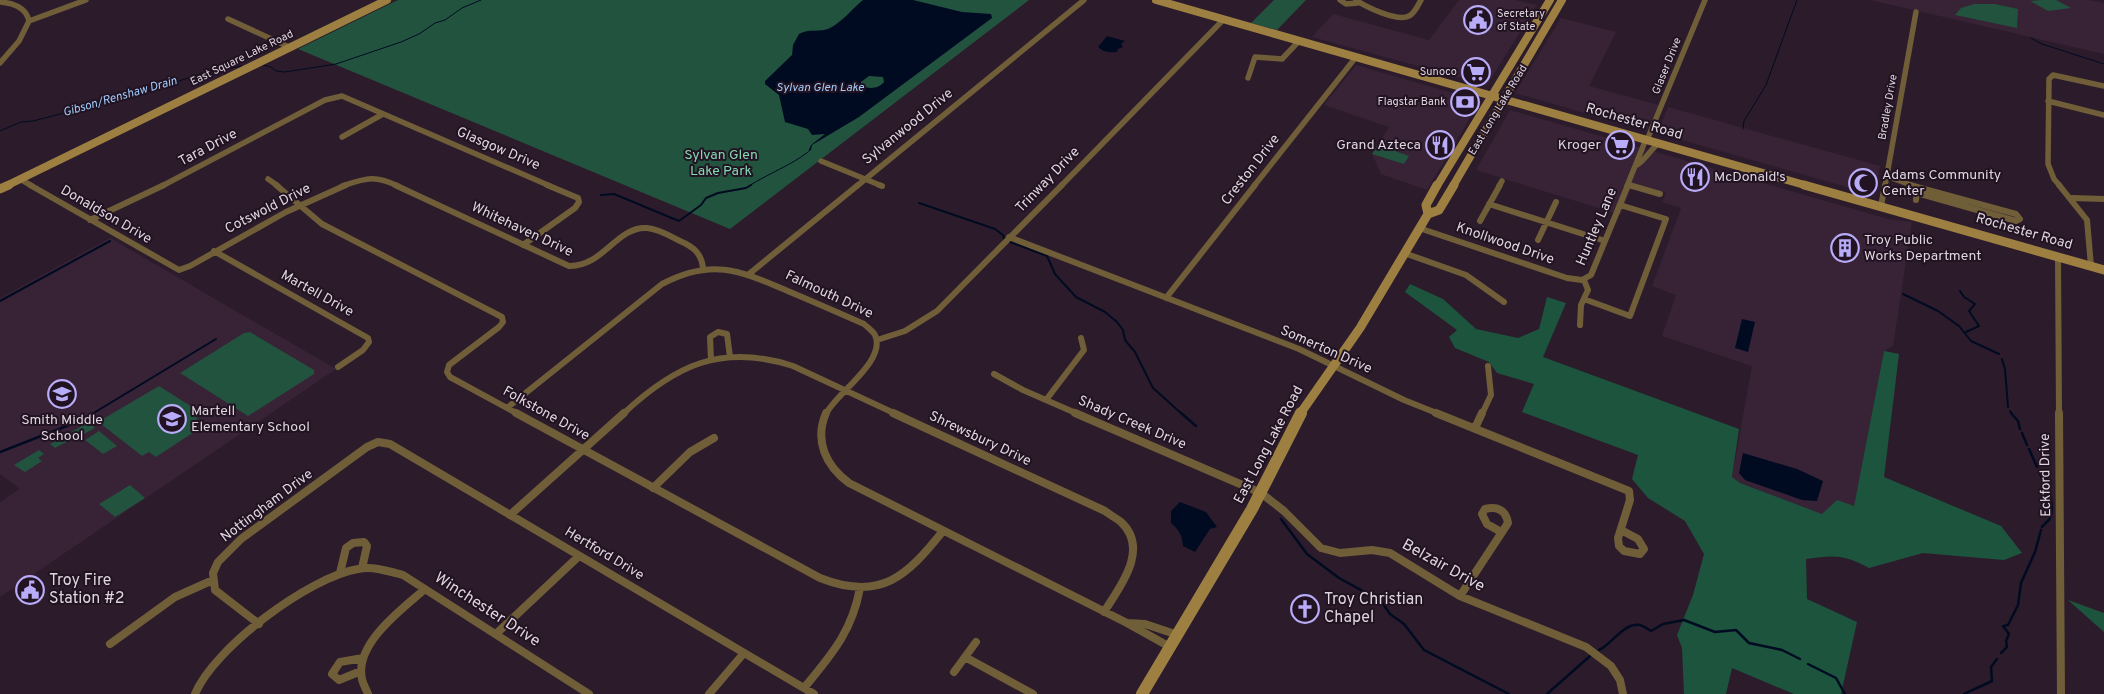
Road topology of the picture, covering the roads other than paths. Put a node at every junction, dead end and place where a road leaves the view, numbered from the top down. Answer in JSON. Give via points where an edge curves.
{"nodes":[{"id":1,"x":86,"y":0,"type":"edge"},
{"id":2,"x":387,"y":0,"type":"edge"},
{"id":3,"x":1084,"y":0,"type":"edge"},
{"id":4,"x":1156,"y":0,"type":"edge"},
{"id":5,"x":1340,"y":0,"type":"edge"},
{"id":6,"x":1421,"y":0,"type":"edge"},
{"id":7,"x":1550,"y":0,"type":"edge"},
{"id":8,"x":1562,"y":0,"type":"edge"},
{"id":9,"x":1705,"y":0,"type":"edge"},
{"id":10,"x":1357,"y":1,"type":"edge"},
{"id":11,"x":0,"y":2,"type":"edge"},
{"id":12,"x":1916,"y":12,"type":"dead end"},
{"id":13,"x":1540,"y":15,"type":"junction"},
{"id":14,"x":228,"y":19,"type":"dead end"},
{"id":15,"x":1224,"y":19,"type":"junction"},
{"id":16,"x":1552,"y":19,"type":"junction"},
{"id":17,"x":29,"y":21,"type":"junction"},
{"id":18,"x":1533,"y":26,"type":"junction"},
{"id":19,"x":1545,"y":30,"type":"junction"},
{"id":20,"x":1299,"y":41,"type":"junction"},
{"id":21,"x":289,"y":47,"type":"junction"},
{"id":22,"x":1356,"y":57,"type":"junction"},
{"id":23,"x":0,"y":63,"type":"edge"},
{"id":24,"x":1248,"y":78,"type":"dead end"},
{"id":25,"x":1501,"y":79,"type":"junction"},
{"id":26,"x":1514,"y":83,"type":"junction"},
{"id":27,"x":2104,"y":86,"type":"edge"},
{"id":28,"x":1491,"y":95,"type":"junction"},
{"id":29,"x":336,"y":96,"type":"joint"},
{"id":30,"x":1505,"y":99,"type":"junction"},
{"id":31,"x":2048,"y":102,"type":"junction"},
{"id":32,"x":1483,"y":110,"type":"junction"},
{"id":33,"x":383,"y":114,"type":"junction"},
{"id":34,"x":2104,"y":115,"type":"edge"},
{"id":35,"x":1495,"y":116,"type":"junction"},
{"id":36,"x":342,"y":137,"type":"dead end"},
{"id":37,"x":1647,"y":139,"type":"junction"},
{"id":38,"x":1659,"y":143,"type":"junction"},
{"id":39,"x":820,"y":161,"type":"dead end"},
{"id":40,"x":1637,"y":165,"type":"junction"},
{"id":41,"x":1886,"y":176,"type":"junction"},
{"id":42,"x":369,"y":177,"type":"joint"},
{"id":43,"x":20,"y":179,"type":"junction"},
{"id":44,"x":268,"y":179,"type":"dead end"},
{"id":45,"x":864,"y":179,"type":"junction"},
{"id":46,"x":1502,"y":181,"type":"dead end"},
{"id":47,"x":1439,"y":182,"type":"junction"},
{"id":48,"x":1629,"y":185,"type":"junction"},
{"id":49,"x":882,"y":186,"type":"dead end"},
{"id":50,"x":0,"y":189,"type":"edge"},
{"id":51,"x":1452,"y":190,"type":"junction"},
{"id":52,"x":1917,"y":190,"type":"junction"},
{"id":53,"x":1660,"y":194,"type":"dead end"},
{"id":54,"x":2072,"y":198,"type":"junction"},
{"id":55,"x":2104,"y":199,"type":"edge"},
{"id":56,"x":1916,"y":200,"type":"dead end"},
{"id":57,"x":1556,"y":202,"type":"dead end"},
{"id":58,"x":300,"y":204,"type":"junction"},
{"id":59,"x":1490,"y":204,"type":"junction"},
{"id":60,"x":1620,"y":205,"type":"junction"},
{"id":61,"x":1969,"y":205,"type":"junction"},
{"id":62,"x":1881,"y":206,"type":"junction"},
{"id":63,"x":1428,"y":214,"type":"junction"},
{"id":64,"x":90,"y":220,"type":"junction"},
{"id":65,"x":1480,"y":221,"type":"dead end"},
{"id":66,"x":1546,"y":222,"type":"junction"},
{"id":67,"x":1419,"y":228,"type":"junction"},
{"id":68,"x":1009,"y":237,"type":"junction"},
{"id":69,"x":1538,"y":240,"type":"dead end"},
{"id":70,"x":1605,"y":241,"type":"junction"},
{"id":71,"x":523,"y":245,"type":"junction"},
{"id":72,"x":214,"y":252,"type":"junction"},
{"id":73,"x":1404,"y":253,"type":"junction"},
{"id":74,"x":2058,"y":256,"type":"junction"},
{"id":75,"x":2091,"y":266,"type":"junction"},
{"id":76,"x":182,"y":270,"type":"joint"},
{"id":77,"x":703,"y":270,"type":"junction"},
{"id":78,"x":2104,"y":270,"type":"edge"},
{"id":79,"x":748,"y":274,"type":"junction"},
{"id":80,"x":1584,"y":280,"type":"junction"},
{"id":81,"x":1166,"y":298,"type":"junction"},
{"id":82,"x":1584,"y":300,"type":"junction"},
{"id":83,"x":1504,"y":302,"type":"dead end"},
{"id":84,"x":1580,"y":326,"type":"dead end"},
{"id":85,"x":1081,"y":338,"type":"dead end"},
{"id":86,"x":878,"y":340,"type":"junction"},
{"id":87,"x":730,"y":357,"type":"junction"},
{"id":88,"x":711,"y":360,"type":"junction"},
{"id":89,"x":1334,"y":365,"type":"junction"},
{"id":90,"x":1488,"y":366,"type":"dead end"},
{"id":91,"x":338,"y":367,"type":"dead end"},
{"id":92,"x":994,"y":374,"type":"dead end"},
{"id":93,"x":844,"y":390,"type":"junction"},
{"id":94,"x":1046,"y":400,"type":"junction"},
{"id":95,"x":507,"y":408,"type":"junction"},
{"id":96,"x":1476,"y":428,"type":"junction"},
{"id":97,"x":714,"y":438,"type":"dead end"},
{"id":98,"x":378,"y":442,"type":"joint"},
{"id":99,"x":583,"y":450,"type":"junction"},
{"id":100,"x":653,"y":488,"type":"junction"},
{"id":101,"x":1261,"y":493,"type":"junction"},
{"id":102,"x":510,"y":515,"type":"junction"},
{"id":103,"x":1621,"y":530,"type":"dead end"},
{"id":104,"x":943,"y":531,"type":"junction"},
{"id":105,"x":1501,"y":532,"type":"dead end"},
{"id":106,"x":579,"y":556,"type":"junction"},
{"id":107,"x":362,"y":568,"type":"junction"},
{"id":108,"x":340,"y":573,"type":"junction"},
{"id":109,"x":213,"y":580,"type":"junction"},
{"id":110,"x":860,"y":588,"type":"junction"},
{"id":111,"x":425,"y":589,"type":"junction"},
{"id":112,"x":1460,"y":596,"type":"junction"},
{"id":113,"x":1104,"y":612,"type":"junction"},
{"id":114,"x":1127,"y":623,"type":"junction"},
{"id":115,"x":259,"y":624,"type":"junction"},
{"id":116,"x":496,"y":634,"type":"junction"},
{"id":117,"x":1178,"y":635,"type":"junction"},
{"id":118,"x":976,"y":642,"type":"dead end"},
{"id":119,"x":110,"y":644,"type":"dead end"},
{"id":120,"x":1170,"y":647,"type":"junction"},
{"id":121,"x":744,"y":653,"type":"junction"},
{"id":122,"x":965,"y":657,"type":"junction"},
{"id":123,"x":363,"y":658,"type":"junction"},
{"id":124,"x":361,"y":671,"type":"junction"},
{"id":125,"x":954,"y":672,"type":"dead end"},
{"id":126,"x":804,"y":688,"type":"junction"},
{"id":127,"x":195,"y":694,"type":"edge"},
{"id":128,"x":368,"y":694,"type":"edge"},
{"id":129,"x":589,"y":694,"type":"edge"},
{"id":130,"x":709,"y":694,"type":"edge"},
{"id":131,"x":814,"y":694,"type":"edge"},
{"id":132,"x":1033,"y":694,"type":"edge"},
{"id":133,"x":1142,"y":694,"type":"edge"},
{"id":134,"x":1623,"y":694,"type":"edge"},
{"id":135,"x":2061,"y":694,"type":"edge"}],
"edges":[{"from":1,"to":17,"type":"street"},
{"from":2,"to":21,"type":"main road","name":"East Square Lake Road"},
{"from":3,"to":45,"type":"street","name":"Sylvanwood Drive"},
{"from":4,"to":15,"type":"main road","name":"Rochester Road"},
{"from":5,"to":10,"type":"street","via":[[1344,4]]},
{"from":6,"to":10,"type":"street","via":[[1408,16],[1374,10]]},
{"from":7,"to":13,"type":"main road","name":"East Long Lake Road"},
{"from":8,"to":16,"type":"main road","name":"East Long Lake Road"},
{"from":9,"to":37,"type":"street","name":"Glaser Drive"},
{"from":11,"to":17,"type":"street","via":[[21,8]]},
{"from":12,"to":41,"type":"street","name":"Bradley Drive"},
{"from":13,"to":16,"type":"main road"},
{"from":13,"to":18,"type":"main road","name":"East Long Lake Road"},
{"from":14,"to":21,"type":"street"},
{"from":15,"to":20,"type":"main road","name":"Rochester Road"},
{"from":15,"to":68,"type":"street","name":"Trinway Drive"},
{"from":16,"to":19,"type":"main road","name":"East Long Lake Road"},
{"from":17,"to":23,"type":"street"},
{"from":18,"to":19,"type":"main road"},
{"from":18,"to":25,"type":"main road","name":"East Long Lake Road"},
{"from":19,"to":26,"type":"main road","name":"East Long Lake Road"},
{"from":20,"to":22,"type":"main road","name":"Rochester Road"},
{"from":20,"to":24,"type":"street","via":[[1282,59],[1256,56]]},
{"from":21,"to":43,"type":"main road","name":"East Square Lake Road"},
{"from":22,"to":28,"type":"main road","name":"Rochester Road"},
{"from":22,"to":81,"type":"street","name":"Creston Drive"},
{"from":25,"to":26,"type":"main road"},
{"from":25,"to":28,"type":"main road","name":"East Long Lake Road"},
{"from":26,"to":30,"type":"main road","name":"East Long Lake Road"},
{"from":27,"to":31,"type":"street","via":[[2053,75],[2049,79]]},
{"from":28,"to":30,"type":"main road","name":"Rochester Road"},
{"from":28,"to":32,"type":"main road","name":"East Long Lake Road"},
{"from":29,"to":33,"type":"street","name":"Glasgow Drive"},
{"from":29,"to":64,"type":"street","name":"Tara Drive"},
{"from":30,"to":35,"type":"main road","name":"East Long Lake Road"},
{"from":30,"to":37,"type":"main road","name":"Rochester Road"},
{"from":31,"to":34,"type":"street"},
{"from":31,"to":54,"type":"street","via":[[2048,164],[2054,179]]},
{"from":32,"to":35,"type":"main road"},
{"from":32,"to":47,"type":"main road","name":"East Long Lake Road"},
{"from":33,"to":36,"type":"street"},
{"from":33,"to":71,"type":"street","name":"Glasgow Drive","via":[[578,198],[575,208]]},
{"from":35,"to":51,"type":"main road","name":"East Long Lake Road"},
{"from":37,"to":38,"type":"main road","name":"Rochester Road"},
{"from":37,"to":40,"type":"street","name":"Huntley Lane"},
{"from":38,"to":40,"type":"street","name":"Huntley Lane"},
{"from":38,"to":62,"type":"main road","name":"Rochester Road"},
{"from":39,"to":45,"type":"street"},
{"from":40,"to":48,"type":"street","name":"Huntley Lane"},
{"from":41,"to":52,"type":"street"},
{"from":41,"to":62,"type":"street","name":"Bradley Drive"},
{"from":42,"to":58,"type":"street","name":"Cotswold Drive"},
{"from":42,"to":71,"type":"street","name":"Whitehaven Drive","via":[[381,178]]},
{"from":43,"to":50,"type":"main road","name":"East Square Lake Road"},
{"from":43,"to":64,"type":"street","name":"Donaldson Drive"},
{"from":44,"to":58,"type":"street","name":"Folkstone Drive"},
{"from":45,"to":49,"type":"street"},
{"from":45,"to":79,"type":"street","name":"Sylvanwood Drive"},
{"from":46,"to":59,"type":"street"},
{"from":47,"to":51,"type":"main road","via":[[1442,187]]},
{"from":47,"to":63,"type":"main road","name":"East Long Lake Road","via":[[1426,205]]},
{"from":48,"to":53,"type":"street"},
{"from":48,"to":60,"type":"street","name":"Huntley Lane"},
{"from":51,"to":63,"type":"main road","name":"East Long Lake Road","via":[[1439,210]]},
{"from":52,"to":56,"type":"street"},
{"from":52,"to":61,"type":"street"},
{"from":54,"to":55,"type":"street"},
{"from":54,"to":75,"type":"street","via":[[2088,225]]},
{"from":57,"to":66,"type":"street"},
{"from":58,"to":72,"type":"street","name":"Cotswold Drive"},
{"from":58,"to":95,"type":"street","name":"Folkstone Drive","via":[[322,224],[502,317],[499,327],[451,364],[447,372],[450,377]]},
{"from":59,"to":65,"type":"street"},
{"from":59,"to":66,"type":"street"},
{"from":60,"to":70,"type":"street","name":"Huntley Lane"},
{"from":60,"to":82,"type":"street","via":[[1666,219],[1630,316]]},
{"from":61,"to":61,"type":"street","via":[[2016,221],[2020,219],[2016,214]]},
{"from":62,"to":74,"type":"main road","name":"Rochester Road"},
{"from":63,"to":67,"type":"main road","name":"East Long Lake Road"},
{"from":64,"to":76,"type":"street","name":"Donaldson Drive"},
{"from":66,"to":69,"type":"street"},
{"from":66,"to":70,"type":"street"},
{"from":67,"to":73,"type":"main road","name":"East Long Lake Road"},
{"from":67,"to":80,"type":"street","name":"Knollwood Drive","via":[[1566,278]]},
{"from":68,"to":81,"type":"street","name":"Somerton Drive"},
{"from":68,"to":86,"type":"street","name":"Trinway Drive","via":[[928,319],[904,332]]},
{"from":70,"to":80,"type":"street","name":"Huntley Lane","via":[[1591,275]]},
{"from":71,"to":77,"type":"street","name":"Whitehaven Drive","via":[[576,268],[587,264],[634,230],[647,228],[693,248],[701,256]]},
{"from":72,"to":76,"type":"street","name":"Cotswold Drive"},
{"from":72,"to":91,"type":"street","name":"Martell Drive","via":[[368,338],[366,347]]},
{"from":73,"to":83,"type":"street","via":[[1466,275]]},
{"from":73,"to":89,"type":"main road","name":"East Long Lake Road"},
{"from":74,"to":75,"type":"main road","name":"Rochester Road"},
{"from":74,"to":135,"type":"street","name":"Eckford Drive"},
{"from":75,"to":78,"type":"main road","name":"Rochester Road"},
{"from":77,"to":79,"type":"street","name":"Falmouth Drive","via":[[728,269]]},
{"from":77,"to":95,"type":"street","name":"Falmouth Drive","via":[[674,278],[656,288]]},
{"from":79,"to":86,"type":"street","name":"Falmouth Drive","via":[[864,324]]},
{"from":80,"to":82,"type":"street","name":"Huntley Lane","via":[[1588,287]]},
{"from":81,"to":89,"type":"street","name":"Somerton Drive"},
{"from":82,"to":84,"type":"street","name":"Huntley Lane"},
{"from":85,"to":94,"type":"street","via":[[1084,350]]},
{"from":86,"to":93,"type":"street","name":"Falmouth Drive","via":[[874,358]]},
{"from":87,"to":88,"type":"street","name":"Shrewsbury Drive"},
{"from":87,"to":88,"type":"street","via":[[728,336],[718,332],[710,337]]},
{"from":87,"to":93,"type":"street","name":"Shrewsbury Drive","via":[[753,356],[778,361]]},
{"from":88,"to":99,"type":"street","name":"Shrewsbury Drive","via":[[686,368],[660,383]]},
{"from":89,"to":96,"type":"street","name":"Somerton Drive","via":[[1396,396]]},
{"from":89,"to":101,"type":"main road","name":"East Long Lake Road","via":[[1300,413]]},
{"from":90,"to":96,"type":"street","via":[[1491,391]]},
{"from":92,"to":94,"type":"street","name":"Shady Creek Drive"},
{"from":93,"to":104,"type":"street","name":"Falmouth Drive","via":[[828,408],[822,426],[821,443],[830,467],[854,487]]},
{"from":93,"to":113,"type":"street","name":"Shrewsbury Drive","via":[[1118,518],[1129,531],[1135,555],[1128,574]]},
{"from":94,"to":101,"type":"street","name":"Shady Creek Drive"},
{"from":95,"to":99,"type":"street","name":"Folkstone Drive"},
{"from":96,"to":103,"type":"street","name":"Somerton Drive","via":[[1619,485],[1629,492],[1630,500]]},
{"from":97,"to":100,"type":"street","via":[[690,452]]},
{"from":98,"to":102,"type":"street","name":"Hertford Drive","via":[[390,444]]},
{"from":98,"to":109,"type":"street","name":"Nottingham Drive","via":[[231,547],[215,567]]},
{"from":99,"to":100,"type":"street","name":"Folkstone Drive"},
{"from":99,"to":102,"type":"street","name":"Shrewsbury Drive"},
{"from":100,"to":110,"type":"street","name":"Folkstone Drive","via":[[820,578],[837,585]]},
{"from":101,"to":112,"type":"street","name":"Belzair Drive","via":[[1278,505],[1321,548],[1335,553],[1372,550],[1390,553]]},
{"from":101,"to":117,"type":"main road","name":"East Long Lake Road"},
{"from":102,"to":106,"type":"street","name":"Hertford Drive"},
{"from":104,"to":110,"type":"street","name":"Folkstone Drive","via":[[917,563],[903,574]]},
{"from":104,"to":113,"type":"street","name":"Falmouth Drive"},
{"from":105,"to":112,"type":"street"},
{"from":106,"to":116,"type":"street"},
{"from":106,"to":121,"type":"street","name":"Hertford Drive"},
{"from":107,"to":108,"type":"street","name":"Winchester Drive"},
{"from":107,"to":108,"type":"street","via":[[367,546],[356,541],[346,548]]},
{"from":107,"to":111,"type":"street","name":"Winchester Drive","via":[[397,572]]},
{"from":108,"to":115,"type":"street","name":"Winchester Drive","via":[[303,589]]},
{"from":109,"to":115,"type":"street","via":[[219,594]]},
{"from":109,"to":119,"type":"street","via":[[169,601]]},
{"from":110,"to":126,"type":"street","via":[[855,614],[845,637]]},
{"from":111,"to":116,"type":"street","name":"Winchester Drive"},
{"from":111,"to":123,"type":"street","via":[[380,630]]},
{"from":112,"to":134,"type":"street","name":"Belzair Drive","via":[[1586,647],[1606,661],[1616,673]]},
{"from":113,"to":114,"type":"street","name":"Falmouth Drive"},
{"from":114,"to":117,"type":"street","name":"Falmouth Drive","via":[[1145,624]]},
{"from":114,"to":120,"type":"street","name":"Falmouth Drive"},
{"from":115,"to":127,"type":"street","name":"Winchester Drive","via":[[214,663]]},
{"from":116,"to":129,"type":"street","name":"Winchester Drive"},
{"from":117,"to":120,"type":"main road","name":"East Long Lake Road"},
{"from":118,"to":122,"type":"street"},
{"from":120,"to":133,"type":"main road","name":"East Long Lake Road"},
{"from":121,"to":126,"type":"street","name":"Hertford Drive"},
{"from":121,"to":130,"type":"street"},
{"from":122,"to":125,"type":"street"},
{"from":122,"to":132,"type":"street"},
{"from":123,"to":124,"type":"street"},
{"from":123,"to":124,"type":"street","via":[[344,660],[335,666],[332,674],[339,680]]},
{"from":124,"to":128,"type":"street"},
{"from":126,"to":131,"type":"street","name":"Hertford Drive"}]}
